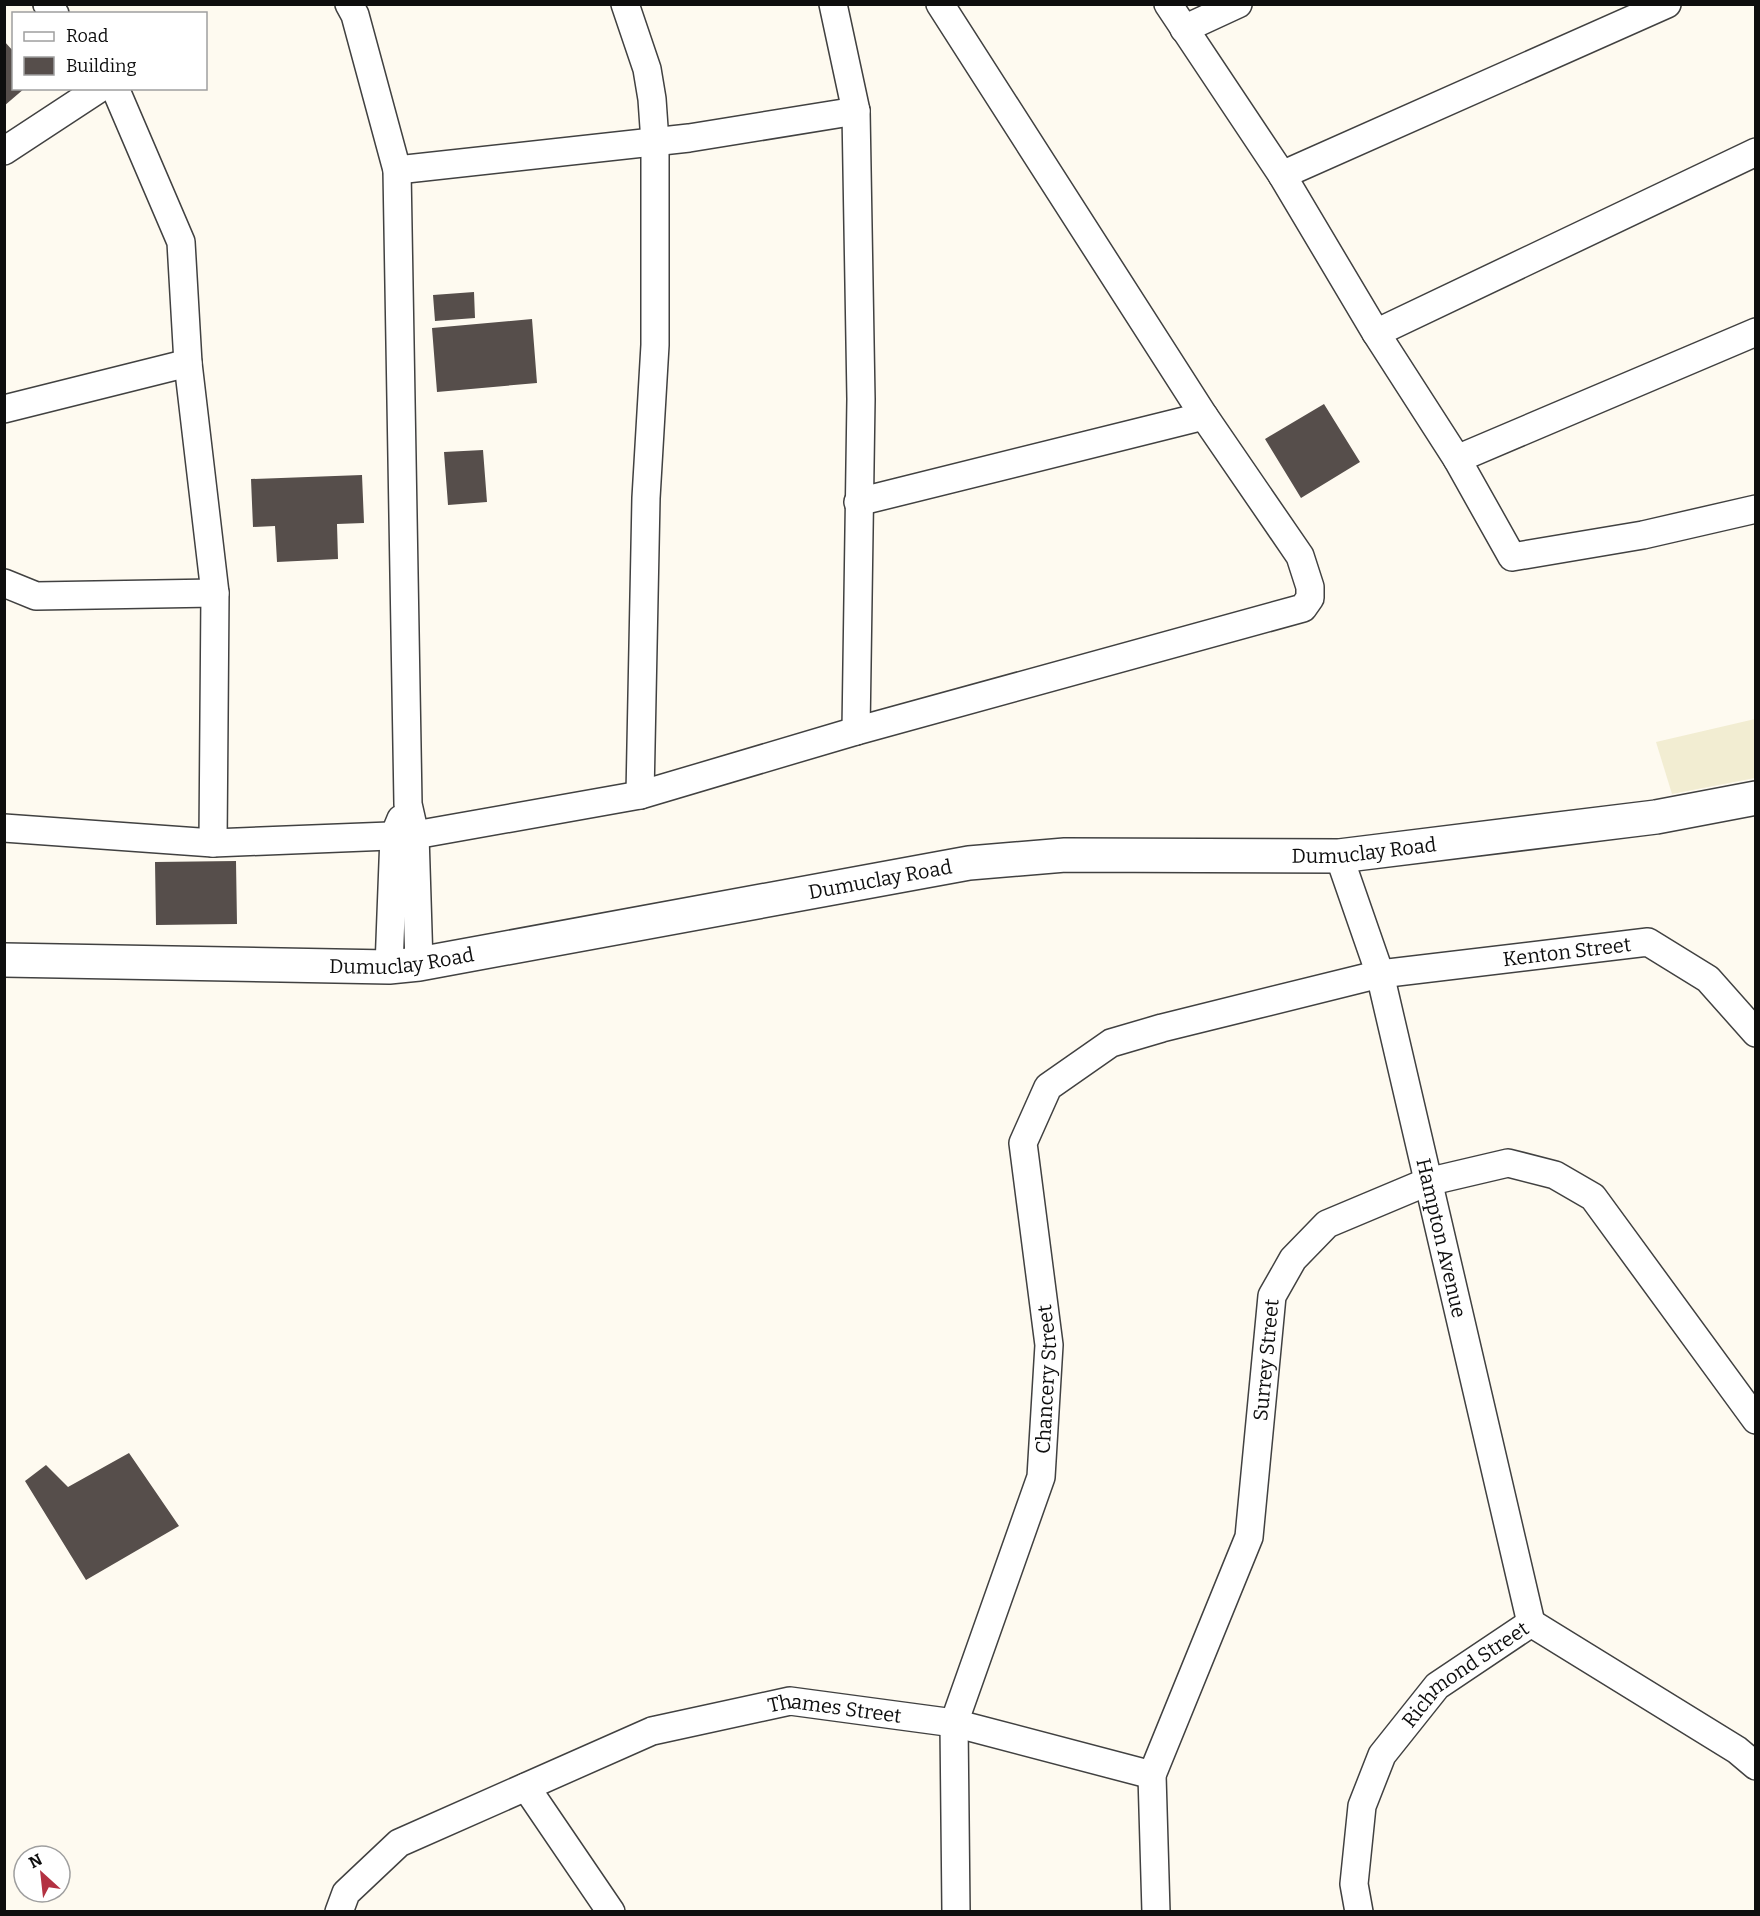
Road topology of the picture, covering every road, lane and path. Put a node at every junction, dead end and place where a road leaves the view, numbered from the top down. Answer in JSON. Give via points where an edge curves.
{"nodes":[{"id":1,"x":349,"y":4,"type":"edge"},
{"id":2,"x":626,"y":4,"type":"edge"},
{"id":3,"x":833,"y":4,"type":"edge"},
{"id":4,"x":940,"y":4,"type":"edge"},
{"id":5,"x":1168,"y":4,"type":"edge"},
{"id":6,"x":1238,"y":4,"type":"edge"},
{"id":7,"x":1667,"y":4,"type":"edge"},
{"id":8,"x":1184,"y":29,"type":"junction"},
{"id":9,"x":97,"y":90,"type":"edge"},
{"id":10,"x":116,"y":90,"type":"edge"},
{"id":11,"x":856,"y":111,"type":"junction"},
{"id":12,"x":654,"y":142,"type":"junction"},
{"id":13,"x":4,"y":152,"type":"edge"},
{"id":14,"x":1755,"y":152,"type":"edge"},
{"id":15,"x":397,"y":170,"type":"junction"},
{"id":16,"x":1282,"y":176,"type":"junction"},
{"id":17,"x":1755,"y":332,"type":"edge"},
{"id":18,"x":1376,"y":333,"type":"junction"},
{"id":19,"x":188,"y":363,"type":"junction"},
{"id":20,"x":4,"y":409,"type":"edge"},
{"id":21,"x":1204,"y":417,"type":"junction"},
{"id":22,"x":1457,"y":459,"type":"junction"},
{"id":23,"x":858,"y":502,"type":"junction"},
{"id":24,"x":1755,"y":509,"type":"edge"},
{"id":25,"x":4,"y":583,"type":"edge"},
{"id":26,"x":215,"y":593,"type":"junction"},
{"id":27,"x":856,"y":730,"type":"junction"},
{"id":28,"x":640,"y":795,"type":"junction"},
{"id":29,"x":1755,"y":798,"type":"edge"},
{"id":30,"x":4,"y":828,"type":"edge"},
{"id":31,"x":405,"y":835,"type":"junction"},
{"id":32,"x":213,"y":843,"type":"junction"},
{"id":33,"x":1339,"y":856,"type":"junction"},
{"id":34,"x":4,"y":960,"type":"edge"},
{"id":35,"x":404,"y":965,"type":"junction"},
{"id":36,"x":1380,"y":974,"type":"junction"},
{"id":37,"x":1755,"y":1033,"type":"edge"},
{"id":38,"x":1427,"y":1182,"type":"junction"},
{"id":39,"x":1755,"y":1420,"type":"edge"},
{"id":40,"x":1531,"y":1623,"type":"junction"},
{"id":41,"x":954,"y":1723,"type":"junction"},
{"id":42,"x":1755,"y":1766,"type":"edge"},
{"id":43,"x":1152,"y":1775,"type":"junction"},
{"id":44,"x":526,"y":1787,"type":"junction"},
{"id":45,"x":339,"y":1911,"type":"edge"},
{"id":46,"x":611,"y":1911,"type":"edge"},
{"id":47,"x":956,"y":1911,"type":"edge"},
{"id":48,"x":1156,"y":1911,"type":"edge"},
{"id":49,"x":1359,"y":1911,"type":"edge"}],
"edges":[{"from":1,"to":15,"type":"street","via":[[356,15]]},
{"from":2,"to":12,"type":"street","via":[[647,69]]},
{"from":3,"to":11,"type":"street"},
{"from":4,"to":21,"type":"street"},
{"from":5,"to":8,"type":"street"},
{"from":6,"to":8,"type":"street"},
{"from":7,"to":16,"type":"street"},
{"from":8,"to":16,"type":"street"},
{"from":9,"to":13,"type":"street"},
{"from":10,"to":19,"type":"street","via":[[181,242]]},
{"from":11,"to":12,"type":"street"},
{"from":11,"to":23,"type":"street","via":[[861,399]]},
{"from":12,"to":15,"type":"street"},
{"from":12,"to":28,"type":"street","via":[[655,345],[646,498]]},
{"from":14,"to":18,"type":"street"},
{"from":15,"to":31,"type":"street","via":[[408,804]]},
{"from":16,"to":18,"type":"street"},
{"from":17,"to":22,"type":"street"},
{"from":18,"to":22,"type":"street"},
{"from":19,"to":20,"type":"street"},
{"from":19,"to":26,"type":"street"},
{"from":21,"to":23,"type":"street"},
{"from":21,"to":27,"type":"street","via":[[1300,556],[1310,587],[1310,598],[1303,608]]},
{"from":22,"to":24,"type":"street","via":[[1512,557],[1643,535]]},
{"from":23,"to":27,"type":"street"},
{"from":25,"to":26,"type":"street","via":[[36,596]]},
{"from":26,"to":32,"type":"street"},
{"from":27,"to":28,"type":"street"},
{"from":28,"to":31,"type":"street"},
{"from":29,"to":33,"type":"street","name":"Dumuclay Road","via":[[1656,817]]},
{"from":30,"to":32,"type":"street"},
{"from":31,"to":32,"type":"street"},
{"from":31,"to":35,"type":"street"},
{"from":33,"to":35,"type":"street","name":"Dumuclay Road","via":[[1065,855],[969,863]]},
{"from":33,"to":36,"type":"street","name":"Hampton Avenue"},
{"from":34,"to":35,"type":"street","name":"Dumuclay Road"},
{"from":36,"to":37,"type":"street","name":"Kenton Street","via":[[1648,942],[1708,979]]},
{"from":36,"to":38,"type":"street","name":"Hampton Avenue"},
{"from":36,"to":41,"type":"street","name":"Chancery Street","via":[[1111,1043],[1048,1087],[1023,1143],[1049,1345],[1041,1477]]},
{"from":38,"to":39,"type":"street","name":"Surrey Street","via":[[1508,1163],[1555,1175],[1593,1197]]},
{"from":38,"to":40,"type":"street","name":"Hampton Avenue"},
{"from":38,"to":43,"type":"street","name":"Surrey Street","via":[[1327,1224],[1293,1259],[1272,1296],[1249,1537]]},
{"from":40,"to":42,"type":"street","name":"Richmond Street","via":[[1737,1750]]},
{"from":40,"to":49,"type":"street","name":"Richmond Street","via":[[1437,1686],[1382,1755],[1362,1806],[1354,1884]]},
{"from":41,"to":43,"type":"street","name":"Thames Street"},
{"from":41,"to":44,"type":"street","name":"Thames Street","via":[[790,1701],[652,1731]]},
{"from":41,"to":47,"type":"street","name":"Chancery Street"},
{"from":43,"to":48,"type":"street","name":"Surrey Street"},
{"from":44,"to":45,"type":"street","name":"Thames Street","via":[[399,1843],[346,1893]]},
{"from":44,"to":46,"type":"street"}]}
